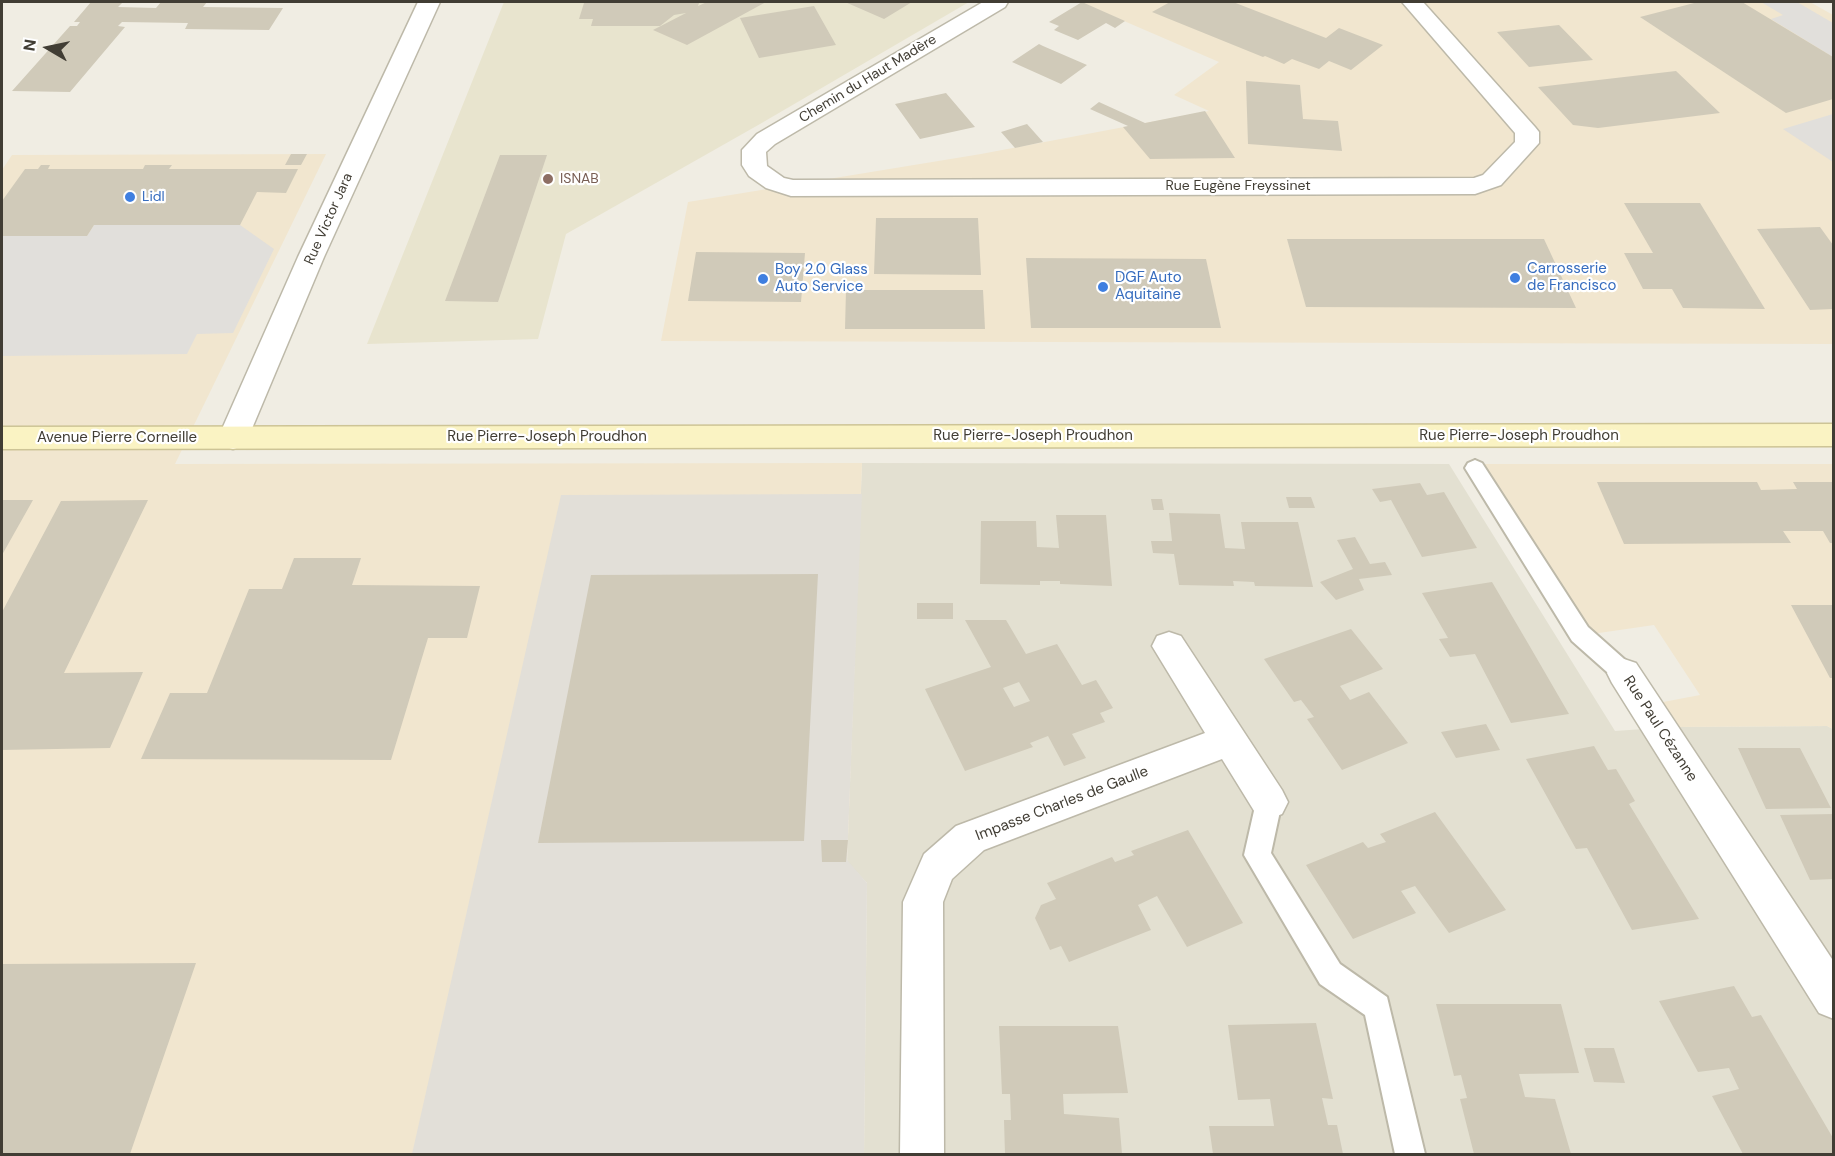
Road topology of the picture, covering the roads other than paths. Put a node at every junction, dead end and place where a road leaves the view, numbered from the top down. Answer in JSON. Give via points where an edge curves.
{"nodes":[{"id":1,"x":429,"y":2,"type":"edge"},
{"id":2,"x":997,"y":2,"type":"edge"},
{"id":3,"x":1412,"y":2,"type":"edge"},
{"id":4,"x":754,"y":165,"type":"joint"},
{"id":5,"x":1833,"y":435,"type":"edge"},
{"id":6,"x":2,"y":438,"type":"edge"},
{"id":7,"x":233,"y":438,"type":"junction"},
{"id":8,"x":1475,"y":468,"type":"dead end"},
{"id":9,"x":1169,"y":646,"type":"dead end"},
{"id":10,"x":1624,"y":673,"type":"joint"},
{"id":11,"x":1230,"y":740,"type":"junction"},
{"id":12,"x":1269,"y":802,"type":"joint"},
{"id":13,"x":1833,"y":999,"type":"edge"},
{"id":14,"x":922,"y":1155,"type":"edge"},
{"id":15,"x":1410,"y":1155,"type":"edge"}],
"edges":[{"from":1,"to":7,"type":"street","name":"Rue Victor Jara"},
{"from":2,"to":4,"type":"street","name":"Chemin du Haut Madère","via":[[766,139],[754,150]]},
{"from":3,"to":4,"type":"street","name":"Rue Eugène Freyssinet","via":[[1527,132],[1527,143],[1485,183],[791,188],[764,178]]},
{"from":5,"to":7,"type":"street","name":"Rue Pierre-Joseph Proudhon"},
{"from":6,"to":7,"type":"street","name":"Avenue Pierre Corneille"},
{"from":8,"to":10,"type":"lane","name":"Rue Paul Cézanne","via":[[1580,634]]},
{"from":9,"to":11,"type":"street"},
{"from":10,"to":13,"type":"street","name":"Rue Paul Cézanne"},
{"from":11,"to":12,"type":"street"},
{"from":11,"to":14,"type":"street","name":"Impasse Charles de Gaulle","via":[[970,838],[938,867],[923,902]]},
{"from":12,"to":15,"type":"lane","via":[[1257,855],[1330,974],[1377,1007]]}]}
